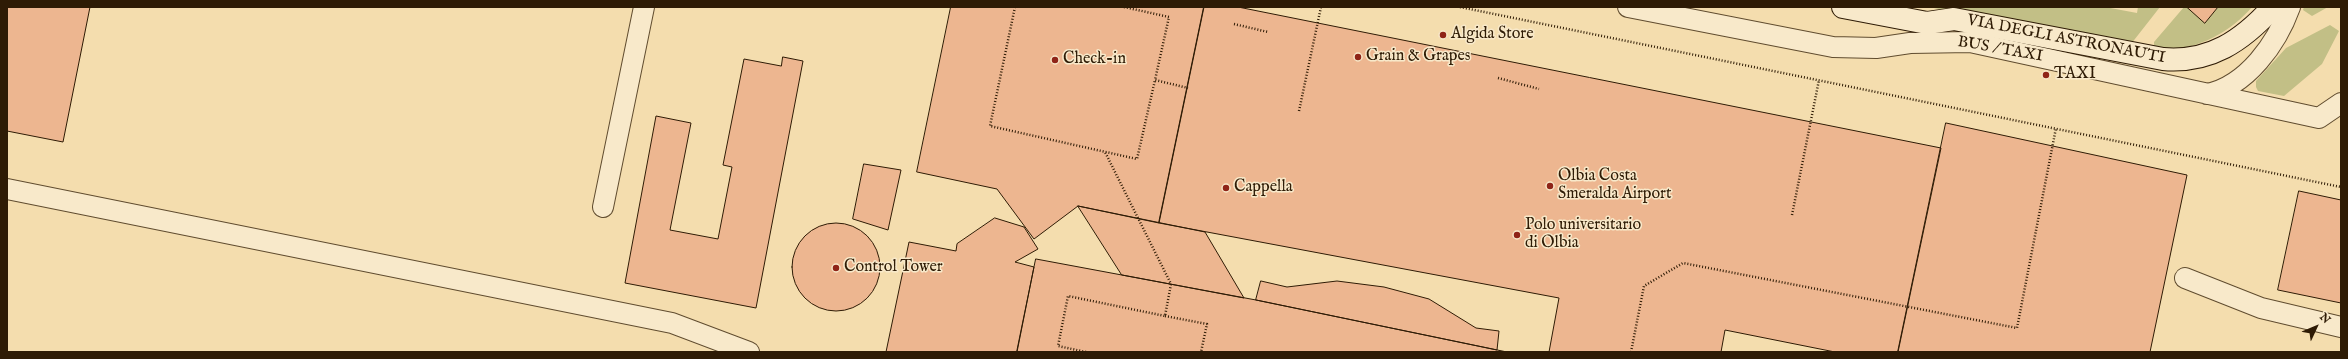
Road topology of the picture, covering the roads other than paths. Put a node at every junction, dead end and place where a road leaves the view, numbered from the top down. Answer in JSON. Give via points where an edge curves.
{"nodes":[{"id":1,"x":644,"y":7,"type":"edge"},
{"id":2,"x":1628,"y":7,"type":"edge"},
{"id":3,"x":1843,"y":7,"type":"edge"},
{"id":4,"x":2273,"y":7,"type":"edge"},
{"id":5,"x":2290,"y":7,"type":"edge"},
{"id":6,"x":2207,"y":94,"type":"junction"},
{"id":7,"x":2341,"y":103,"type":"edge"},
{"id":8,"x":2319,"y":118,"type":"junction"},
{"id":9,"x":2341,"y":122,"type":"edge"},
{"id":10,"x":7,"y":190,"type":"edge"},
{"id":11,"x":603,"y":207,"type":"dead end"},
{"id":12,"x":2184,"y":278,"type":"dead end"},
{"id":13,"x":2341,"y":327,"type":"edge"},
{"id":14,"x":749,"y":352,"type":"edge"}],
"edges":[{"from":1,"to":11,"type":"lane"},
{"from":2,"to":6,"type":"lane","name":"BUS / TAXI","via":[[1833,47],[1876,48],[1910,43],[1970,42]]},
{"from":3,"to":4,"type":"street","name":"VIA DEGLI ASTRONAUTI","via":[[1927,23],[1954,19],[2181,60],[2228,46],[2244,36]]},
{"from":5,"to":6,"type":"lane","via":[[2278,34],[2256,62],[2226,88]]},
{"from":6,"to":8,"type":"lane","name":"BUS / TAXI"},
{"from":7,"to":8,"type":"lane"},
{"from":8,"to":9,"type":"lane","name":"BUS / TAXI"},
{"from":10,"to":14,"type":"lane","via":[[672,323]]},
{"from":12,"to":13,"type":"lane","via":[[2261,308]]}]}
